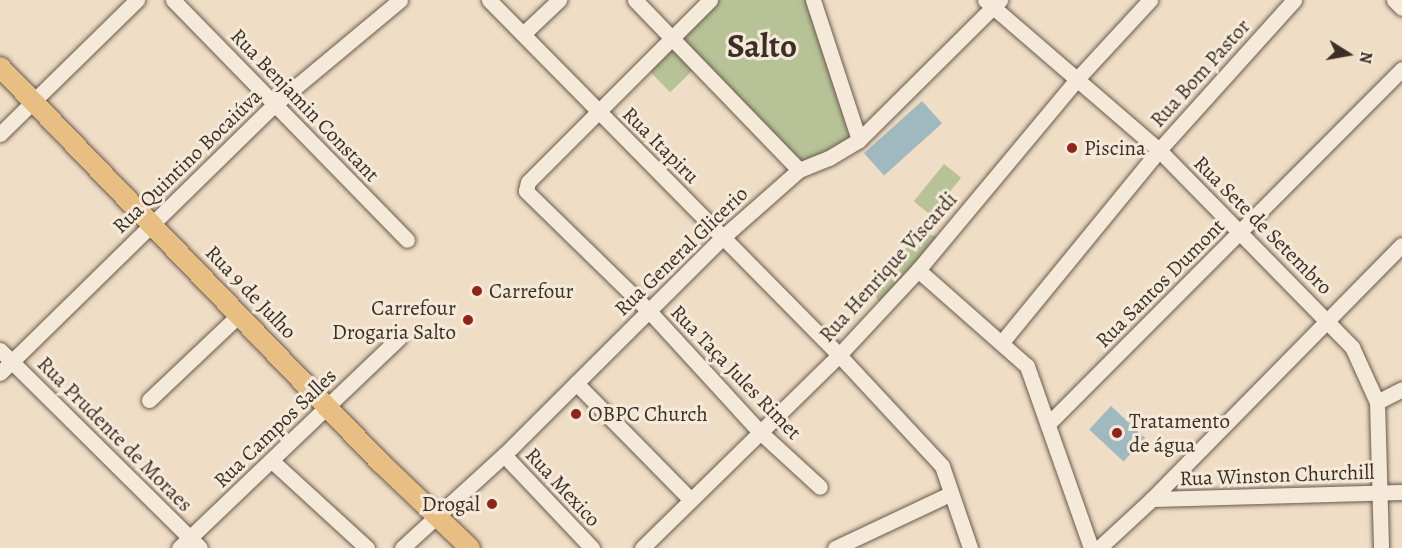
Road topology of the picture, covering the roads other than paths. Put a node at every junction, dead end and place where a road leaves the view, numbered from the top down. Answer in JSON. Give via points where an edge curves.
{"nodes":[{"id":1,"x":137,"y":0,"type":"edge"},
{"id":2,"x":172,"y":0,"type":"edge"},
{"id":3,"x":400,"y":0,"type":"edge"},
{"id":4,"x":489,"y":0,"type":"edge"},
{"id":5,"x":560,"y":0,"type":"edge"},
{"id":6,"x":635,"y":0,"type":"edge"},
{"id":7,"x":710,"y":0,"type":"edge"},
{"id":8,"x":813,"y":0,"type":"edge"},
{"id":9,"x":1150,"y":0,"type":"edge"},
{"id":10,"x":1294,"y":0,"type":"edge"},
{"id":11,"x":1394,"y":0,"type":"edge"},
{"id":12,"x":993,"y":2,"type":"edge"},
{"id":13,"x":1402,"y":8,"type":"edge"},
{"id":14,"x":523,"y":34,"type":"junction"},
{"id":15,"x":672,"y":39,"type":"junction"},
{"id":16,"x":0,"y":67,"type":"edge"},
{"id":17,"x":1402,"y":69,"type":"edge"},
{"id":18,"x":1077,"y":79,"type":"junction"},
{"id":19,"x":33,"y":101,"type":"junction"},
{"id":20,"x":274,"y":105,"type":"junction"},
{"id":21,"x":599,"y":112,"type":"junction"},
{"id":22,"x":0,"y":134,"type":"edge"},
{"id":23,"x":859,"y":140,"type":"junction"},
{"id":24,"x":1159,"y":150,"type":"junction"},
{"id":25,"x":799,"y":170,"type":"junction"},
{"id":26,"x":153,"y":224,"type":"junction"},
{"id":27,"x":1240,"y":233,"type":"junction"},
{"id":28,"x":723,"y":237,"type":"junction"},
{"id":29,"x":407,"y":240,"type":"dead end"},
{"id":30,"x":1402,"y":245,"type":"edge"},
{"id":31,"x":918,"y":270,"type":"junction"},
{"id":32,"x":648,"y":311,"type":"junction"},
{"id":33,"x":239,"y":315,"type":"junction"},
{"id":34,"x":1328,"y":321,"type":"junction"},
{"id":35,"x":399,"y":338,"type":"dead end"},
{"id":36,"x":1002,"y":342,"type":"junction"},
{"id":37,"x":0,"y":350,"type":"edge"},
{"id":38,"x":839,"y":355,"type":"junction"},
{"id":39,"x":12,"y":362,"type":"junction"},
{"id":40,"x":0,"y":374,"type":"edge"},
{"id":41,"x":576,"y":383,"type":"junction"},
{"id":42,"x":1402,"y":390,"type":"edge"},
{"id":43,"x":149,"y":400,"type":"dead end"},
{"id":44,"x":1377,"y":402,"type":"junction"},
{"id":45,"x":327,"y":408,"type":"junction"},
{"id":46,"x":1048,"y":424,"type":"junction"},
{"id":47,"x":760,"y":432,"type":"junction"},
{"id":48,"x":504,"y":455,"type":"junction"},
{"id":49,"x":272,"y":461,"type":"junction"},
{"id":50,"x":820,"y":487,"type":"dead end"},
{"id":51,"x":1402,"y":492,"type":"edge"},
{"id":52,"x":1379,"y":493,"type":"junction"},
{"id":53,"x":950,"y":494,"type":"junction"},
{"id":54,"x":691,"y":500,"type":"junction"},
{"id":55,"x":1152,"y":500,"type":"junction"},
{"id":56,"x":436,"y":516,"type":"junction"},
{"id":57,"x":855,"y":544,"type":"edge"},
{"id":58,"x":189,"y":545,"type":"edge"},
{"id":59,"x":367,"y":548,"type":"edge"},
{"id":60,"x":402,"y":548,"type":"edge"},
{"id":61,"x":470,"y":548,"type":"edge"},
{"id":62,"x":592,"y":548,"type":"edge"},
{"id":63,"x":642,"y":548,"type":"edge"},
{"id":64,"x":835,"y":548,"type":"edge"},
{"id":65,"x":970,"y":548,"type":"edge"},
{"id":66,"x":1091,"y":548,"type":"edge"},
{"id":67,"x":1099,"y":548,"type":"edge"},
{"id":68,"x":1381,"y":548,"type":"edge"}],
"edges":[{"from":1,"to":19,"type":"street"},
{"from":2,"to":20,"type":"street","name":"Rua Benjamin Constant"},
{"from":3,"to":20,"type":"street","name":"Rua Quintino Bocaiúva"},
{"from":4,"to":14,"type":"street","name":"Rua Itapiru"},
{"from":5,"to":14,"type":"street"},
{"from":6,"to":15,"type":"street"},
{"from":7,"to":15,"type":"street"},
{"from":8,"to":23,"type":"street"},
{"from":9,"to":18,"type":"street","name":"Rua Henrique Viscardi"},
{"from":10,"to":24,"type":"street","name":"Rua Bom Pastor"},
{"from":11,"to":13,"type":"street"},
{"from":12,"to":18,"type":"street","name":"Rua Sete de Setembro"},
{"from":12,"to":23,"type":"street","name":"Rua General Glicerio"},
{"from":14,"to":21,"type":"street","name":"Rua Itapiru"},
{"from":15,"to":21,"type":"street"},
{"from":15,"to":25,"type":"street"},
{"from":16,"to":19,"type":"main road","name":"Rua 9 de Julho"},
{"from":17,"to":27,"type":"street","name":"Rua Santos Dumont"},
{"from":18,"to":24,"type":"street","name":"Rua Sete de Setembro"},
{"from":18,"to":31,"type":"street","name":"Rua Henrique Viscardi"},
{"from":19,"to":22,"type":"street"},
{"from":19,"to":26,"type":"main road","name":"Rua 9 de Julho"},
{"from":20,"to":26,"type":"street","name":"Rua Quintino Bocaiúva"},
{"from":20,"to":29,"type":"street","name":"Rua Benjamin Constant"},
{"from":21,"to":28,"type":"street","name":"Rua Itapiru"},
{"from":21,"to":32,"type":"street","name":"Rua Taça Jules Rimet","via":[[528,182],[527,195]]},
{"from":23,"to":25,"type":"street","name":"Rua General Glicerio"},
{"from":24,"to":27,"type":"street","name":"Rua Sete de Setembro"},
{"from":24,"to":36,"type":"street","name":"Rua Bom Pastor"},
{"from":25,"to":28,"type":"street","name":"Rua General Glicerio"},
{"from":26,"to":33,"type":"main road","name":"Rua 9 de Julho"},
{"from":26,"to":39,"type":"street","name":"Rua Quintino Bocaiúva"},
{"from":27,"to":34,"type":"street","name":"Rua Sete de Setembro"},
{"from":27,"to":46,"type":"street","name":"Rua Santos Dumont"},
{"from":28,"to":32,"type":"street","name":"Rua General Glicerio"},
{"from":28,"to":38,"type":"street","name":"Rua Itapiru"},
{"from":30,"to":34,"type":"street"},
{"from":31,"to":36,"type":"street"},
{"from":31,"to":38,"type":"street","name":"Rua Henrique Viscardi"},
{"from":32,"to":41,"type":"street","name":"Rua General Glicerio"},
{"from":32,"to":47,"type":"street","name":"Rua Taça Jules Rimet"},
{"from":33,"to":43,"type":"street"},
{"from":33,"to":45,"type":"main road","name":"Rua 9 de Julho"},
{"from":34,"to":44,"type":"street","name":"Rua Sete de Setembro","via":[[1352,347]]},
{"from":34,"to":55,"type":"street"},
{"from":35,"to":45,"type":"street","name":"Rua Campos Salles"},
{"from":36,"to":46,"type":"street","via":[[1027,366]]},
{"from":37,"to":39,"type":"street","name":"Rua Prudente de Moraes"},
{"from":38,"to":47,"type":"street","name":"Rua Henrique Viscardi"},
{"from":38,"to":53,"type":"street","name":"Rua Itapiru","via":[[942,466]]},
{"from":39,"to":40,"type":"street","name":"Rua Quintino Bocaiúva"},
{"from":39,"to":58,"type":"street","name":"Rua Prudente de Moraes"},
{"from":41,"to":48,"type":"street","name":"Rua General Glicerio"},
{"from":41,"to":54,"type":"street"},
{"from":42,"to":44,"type":"street"},
{"from":44,"to":52,"type":"street","name":"Rua Sete de Setembro"},
{"from":45,"to":49,"type":"street","name":"Rua Campos Salles"},
{"from":45,"to":56,"type":"main road","name":"Rua 9 de Julho"},
{"from":46,"to":66,"type":"street"},
{"from":47,"to":50,"type":"street","name":"Rua Taça Jules Rimet"},
{"from":47,"to":54,"type":"street","name":"Rua Henrique Viscardi"},
{"from":48,"to":56,"type":"street","name":"Rua General Glicerio"},
{"from":48,"to":62,"type":"street","name":"Rua Mexico"},
{"from":49,"to":58,"type":"street","name":"Rua Campos Salles"},
{"from":49,"to":59,"type":"street"},
{"from":51,"to":52,"type":"street","name":"Rua Winston Churchill"},
{"from":52,"to":55,"type":"street","name":"Rua Winston Churchill"},
{"from":52,"to":68,"type":"street","name":"Rua Sete de Setembro"},
{"from":53,"to":57,"type":"street"},
{"from":53,"to":65,"type":"street","name":"Rua Itapiru"},
{"from":54,"to":63,"type":"street","name":"Rua Henrique Viscardi"},
{"from":55,"to":67,"type":"street"},
{"from":56,"to":60,"type":"street","name":"Rua General Glicerio"},
{"from":56,"to":61,"type":"main road","name":"Rua 9 de Julho"},
{"from":57,"to":64,"type":"street"}]}
